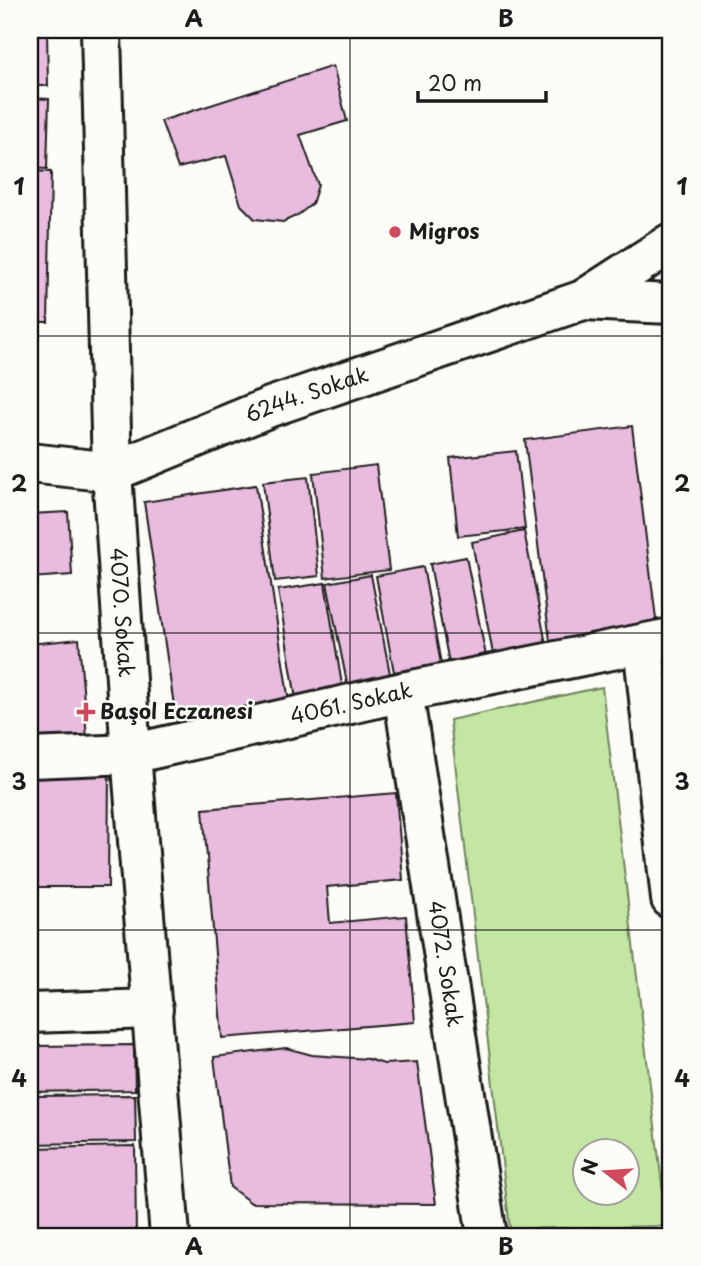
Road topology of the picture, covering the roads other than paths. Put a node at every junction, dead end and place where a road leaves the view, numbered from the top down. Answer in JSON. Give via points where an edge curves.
{"nodes":[{"id":1,"x":101,"y":30,"type":"edge"},
{"id":2,"x":671,"y":243,"type":"edge"},
{"id":3,"x":583,"y":300,"type":"junction"},
{"id":4,"x":671,"y":303,"type":"edge"},
{"id":5,"x":30,"y":463,"type":"edge"},
{"id":6,"x":112,"y":472,"type":"junction"},
{"id":7,"x":657,"y":641,"type":"edge"},
{"id":8,"x":402,"y":692,"type":"junction"},
{"id":9,"x":131,"y":754,"type":"junction"},
{"id":10,"x":30,"y":758,"type":"edge"},
{"id":11,"x":671,"y":899,"type":"edge"},
{"id":12,"x":153,"y":1009,"type":"junction"},
{"id":13,"x":30,"y":1013,"type":"edge"},
{"id":14,"x":170,"y":1236,"type":"edge"},
{"id":15,"x":487,"y":1236,"type":"edge"}],
"edges":[{"from":1,"to":6,"type":"street","name":"4070. Sokak"},
{"from":2,"to":3,"type":"street","name":"6244. Sokak"},
{"from":3,"to":4,"type":"street","name":"6244. Sokak"},
{"from":3,"to":6,"type":"street","name":"6244. Sokak","via":[[270,407]]},
{"from":5,"to":6,"type":"street","name":"6244. Sokak"},
{"from":6,"to":9,"type":"street","name":"4070. Sokak"},
{"from":7,"to":8,"type":"street","name":"4061. Sokak"},
{"from":7,"to":11,"type":"street"},
{"from":8,"to":9,"type":"street","name":"4061. Sokak"},
{"from":8,"to":15,"type":"street","name":"4072. Sokak"},
{"from":9,"to":10,"type":"street","name":"4061. Sokak"},
{"from":9,"to":12,"type":"street","name":"4070. Sokak"},
{"from":12,"to":13,"type":"street"},
{"from":12,"to":14,"type":"street","name":"4070. Sokak"}]}
